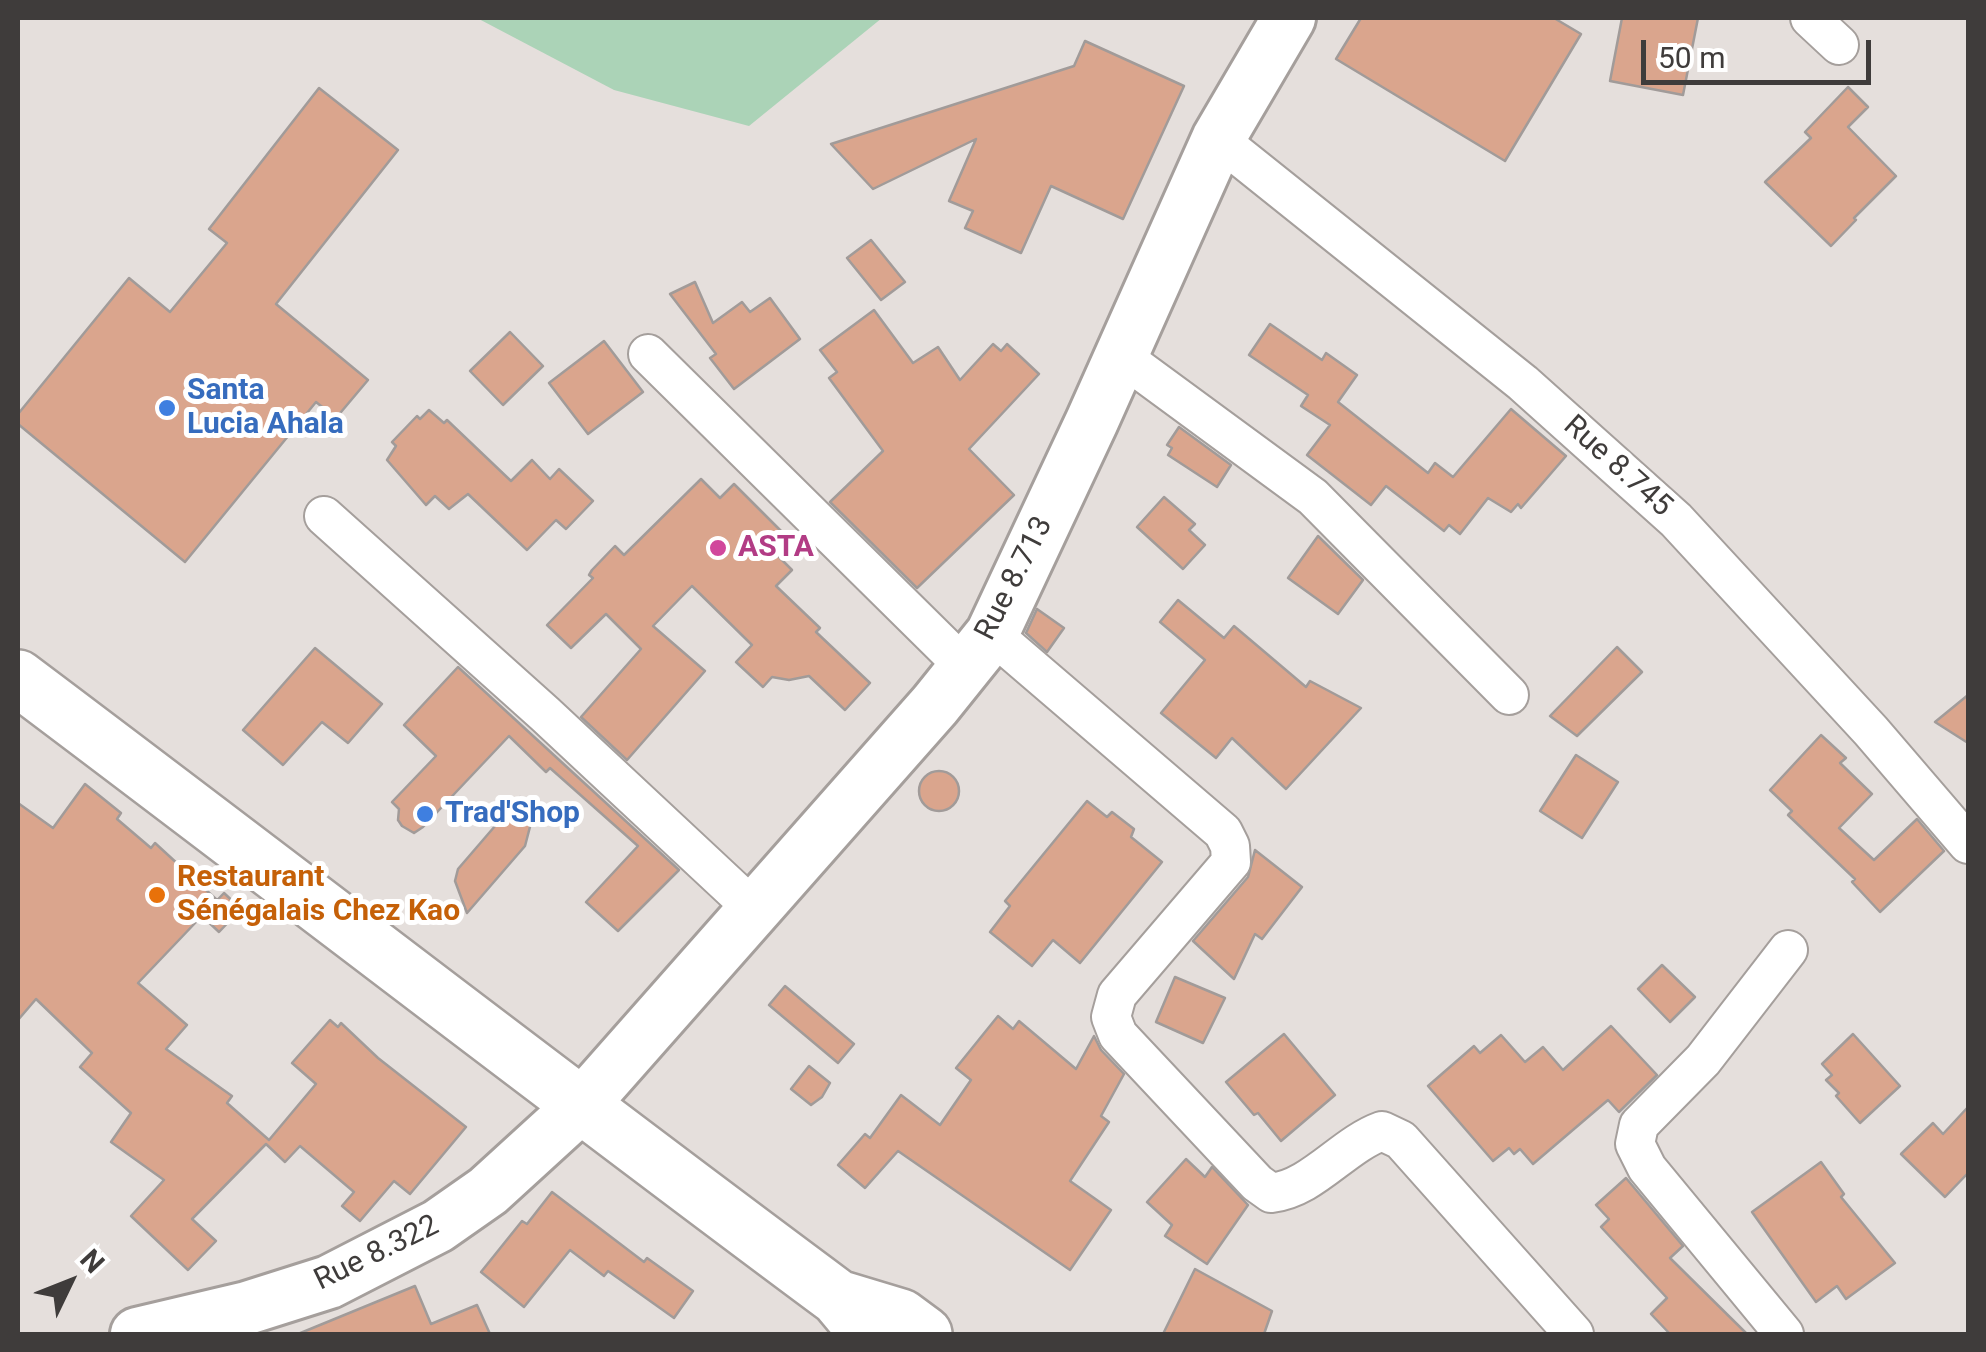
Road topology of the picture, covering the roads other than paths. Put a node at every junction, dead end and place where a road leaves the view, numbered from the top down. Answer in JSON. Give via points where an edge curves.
{"nodes":[{"id":1,"x":1288,"y":18,"type":"edge"},
{"id":2,"x":1810,"y":18,"type":"edge"},
{"id":3,"x":1839,"y":46,"type":"dead end"},
{"id":4,"x":1218,"y":139,"type":"junction"},
{"id":5,"x":648,"y":354,"type":"dead end"},
{"id":6,"x":1121,"y":356,"type":"junction"},
{"id":7,"x":324,"y":516,"type":"dead end"},
{"id":8,"x":978,"y":650,"type":"junction"},
{"id":9,"x":18,"y":678,"type":"edge"},
{"id":10,"x":1509,"y":695,"type":"dead end"},
{"id":11,"x":1968,"y":844,"type":"edge"},
{"id":12,"x":755,"y":910,"type":"junction"},
{"id":13,"x":1788,"y":950,"type":"dead end"},
{"id":14,"x":580,"y":1106,"type":"junction"},
{"id":15,"x":853,"y":1316,"type":"edge"},
{"id":16,"x":137,"y":1334,"type":"edge"},
{"id":17,"x":924,"y":1334,"type":"edge"},
{"id":18,"x":1574,"y":1334,"type":"edge"},
{"id":19,"x":1784,"y":1334,"type":"edge"}],
"edges":[{"from":1,"to":4,"type":"main road","name":"Rue 8.713"},
{"from":2,"to":3,"type":"street"},
{"from":4,"to":6,"type":"main road","name":"Rue 8.713"},
{"from":4,"to":11,"type":"street","name":"Rue 8.745","via":[[1523,383],[1676,520]]},
{"from":5,"to":8,"type":"street"},
{"from":6,"to":8,"type":"main road","name":"Rue 8.713"},
{"from":6,"to":10,"type":"street","via":[[1314,497]]},
{"from":7,"to":12,"type":"street"},
{"from":8,"to":12,"type":"main road","name":"Rue 8.713"},
{"from":8,"to":18,"type":"street","via":[[1223,832],[1230,846],[1231,862],[1118,995],[1111,1017],[1118,1036],[1270,1193],[1287,1192],[1362,1138],[1382,1131],[1401,1140]]},
{"from":9,"to":14,"type":"highway"},
{"from":12,"to":14,"type":"main road","name":"Rue 8.713"},
{"from":13,"to":19,"type":"street","via":[[1703,1060],[1639,1124],[1635,1144],[1647,1168]]},
{"from":14,"to":15,"type":"highway"},
{"from":14,"to":16,"type":"main road","name":"Rue 8.322","via":[[488,1191],[423,1234],[329,1282]]},
{"from":15,"to":17,"type":"highway","via":[[901,1318]]}]}
